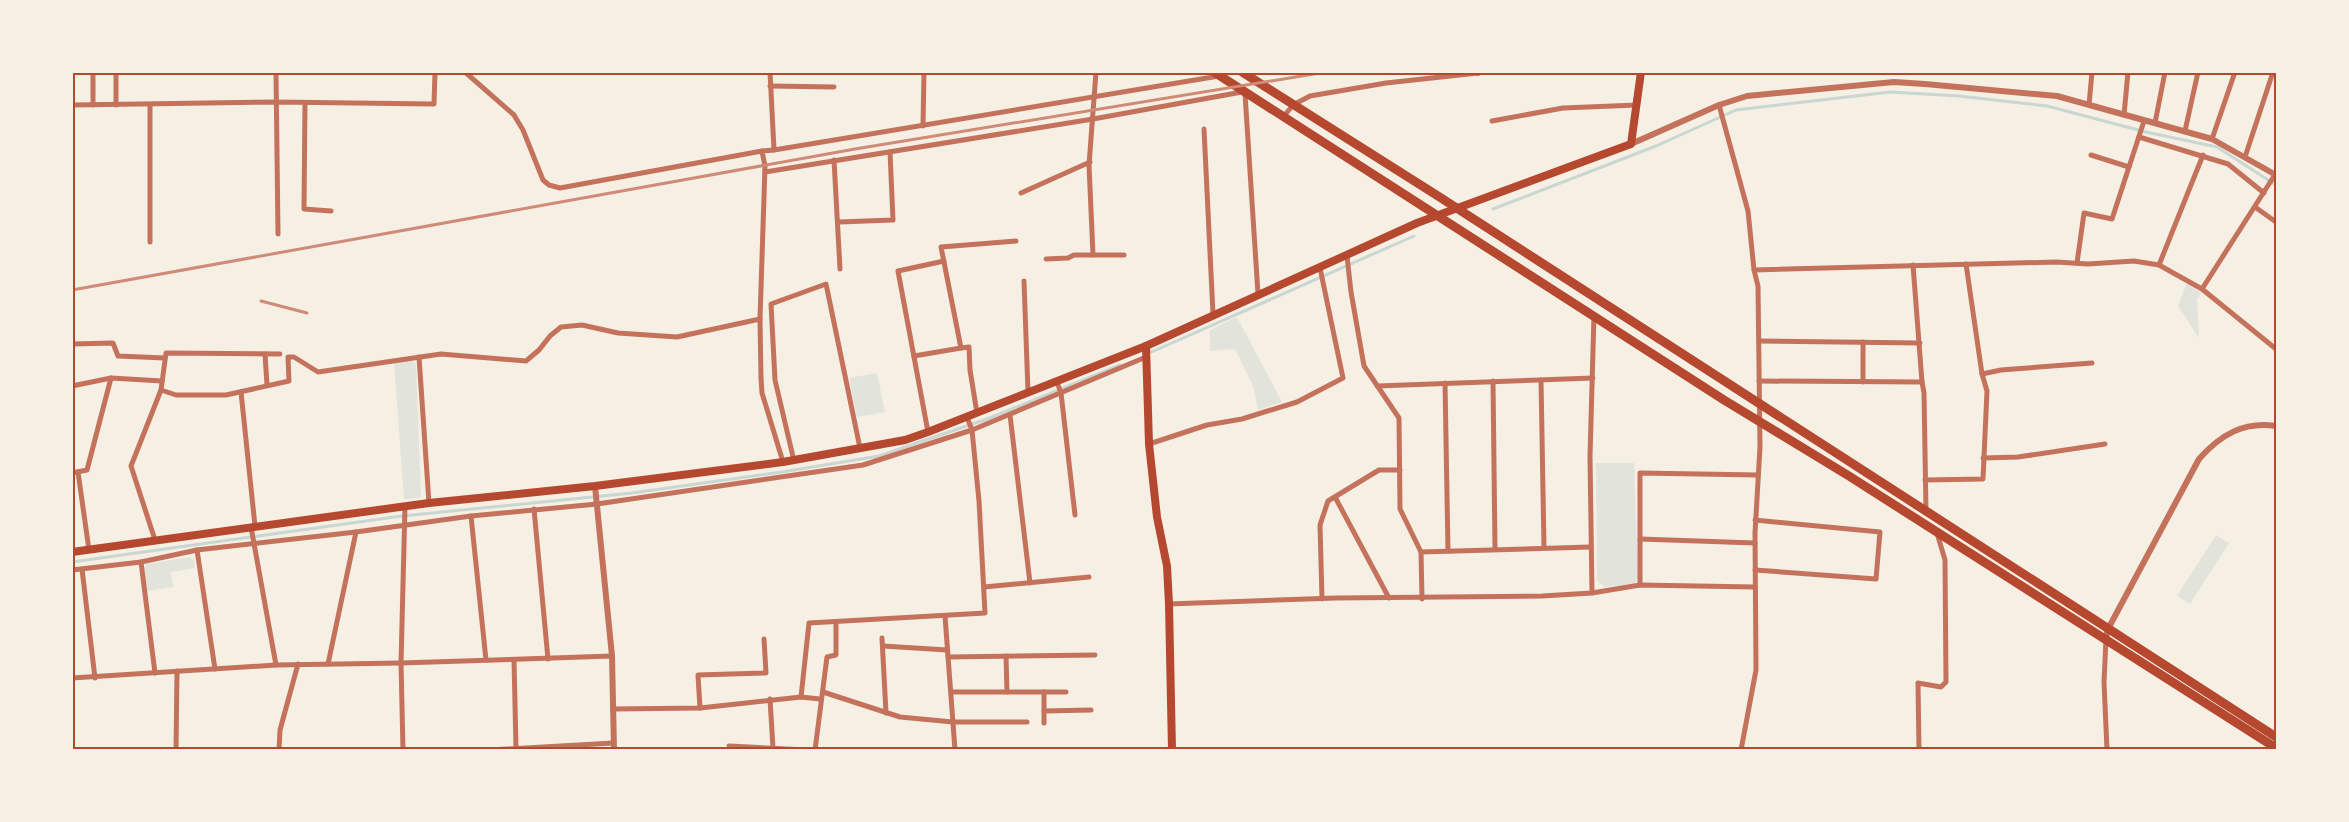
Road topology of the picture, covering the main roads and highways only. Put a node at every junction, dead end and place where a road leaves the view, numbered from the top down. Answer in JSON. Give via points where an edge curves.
{"nodes":[{"id":1,"x":1242,"y":72,"type":"edge"},
{"id":2,"x":1641,"y":72,"type":"edge"},
{"id":3,"x":1216,"y":74,"type":"edge"},
{"id":4,"x":1457,"y":209,"type":"junction"},
{"id":5,"x":1439,"y":215,"type":"junction"},
{"id":6,"x":1146,"y":346,"type":"junction"},
{"id":7,"x":72,"y":552,"type":"edge"},
{"id":8,"x":2107,"y":634,"type":"junction"},
{"id":9,"x":2276,"y":736,"type":"edge"},
{"id":10,"x":2276,"y":748,"type":"edge"},
{"id":11,"x":1172,"y":750,"type":"edge"}],
"edges":[{"from":1,"to":4,"type":"highway"},
{"from":2,"to":4,"type":"main road","via":[[1631,144]]},
{"from":3,"to":5,"type":"highway"},
{"from":4,"to":5,"type":"main road"},
{"from":4,"to":8,"type":"highway","via":[[1926,512]]},
{"from":5,"to":6,"type":"main road"},
{"from":5,"to":8,"type":"highway","via":[[1759,422]]},
{"from":6,"to":7,"type":"main road","via":[[967,419],[905,440],[794,461],[595,488],[429,503],[405,509]]},
{"from":6,"to":11,"type":"main road","via":[[1149,444],[1157,517],[1167,566]]},
{"from":8,"to":9,"type":"highway"},
{"from":8,"to":10,"type":"highway"}]}
